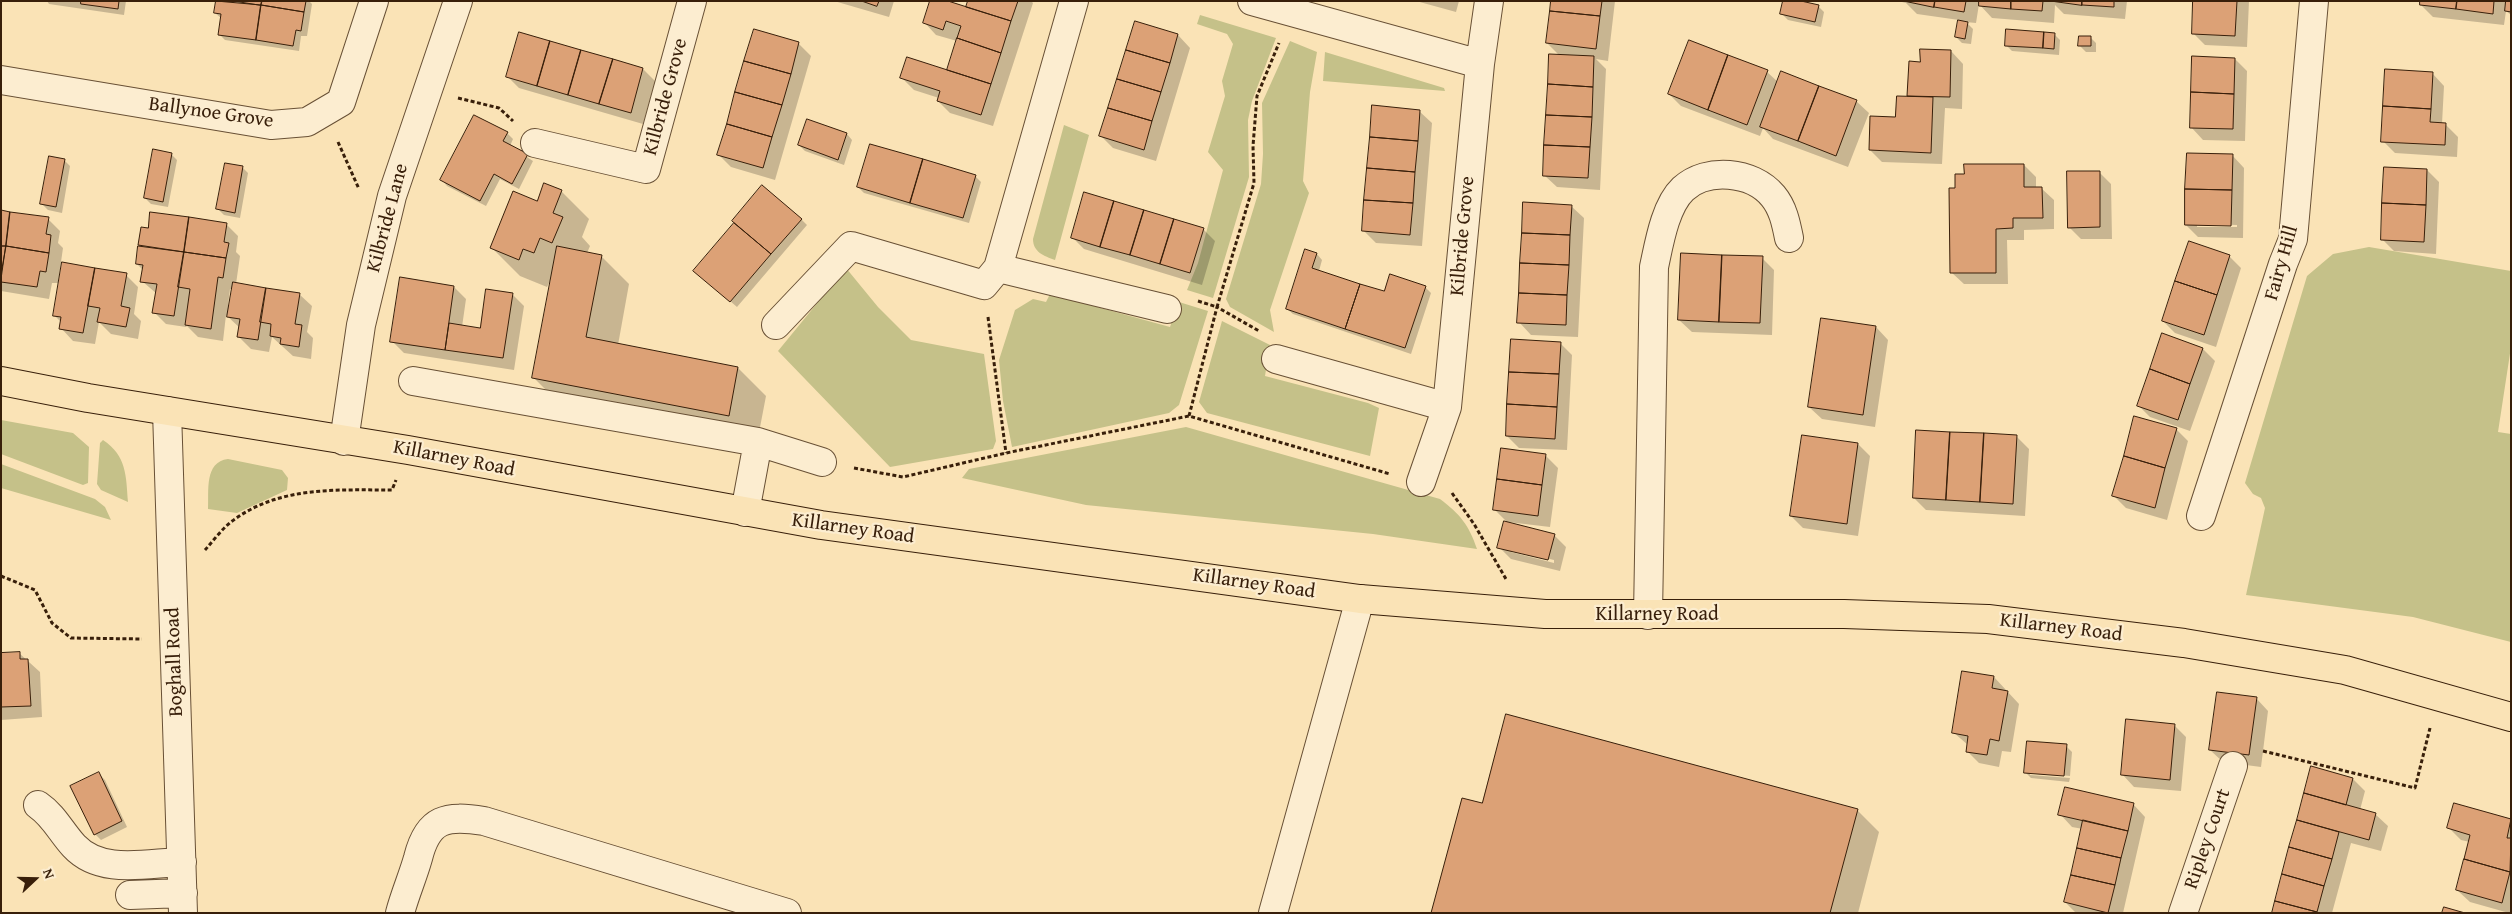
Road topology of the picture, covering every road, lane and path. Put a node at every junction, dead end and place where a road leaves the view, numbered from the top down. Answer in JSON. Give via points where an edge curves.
{"nodes":[{"id":1,"x":374,"y":1,"type":"edge"},
{"id":2,"x":458,"y":1,"type":"edge"},
{"id":3,"x":692,"y":1,"type":"edge"},
{"id":4,"x":1074,"y":1,"type":"edge"},
{"id":5,"x":1252,"y":1,"type":"edge"},
{"id":6,"x":1489,"y":1,"type":"edge"},
{"id":7,"x":2314,"y":1,"type":"edge"},
{"id":8,"x":1292,"y":12,"type":"junction"},
{"id":9,"x":1480,"y":64,"type":"junction"},
{"id":10,"x":1,"y":80,"type":"edge"},
{"id":11,"x":426,"y":91,"type":"junction"},
{"id":12,"x":325,"y":112,"type":"junction"},
{"id":13,"x":534,"y":143,"type":"joint"},
{"id":14,"x":392,"y":196,"type":"junction"},
{"id":15,"x":1789,"y":238,"type":"dead end"},
{"id":16,"x":991,"y":277,"type":"junction"},
{"id":17,"x":1217,"y":307,"type":"junction"},
{"id":18,"x":1167,"y":309,"type":"joint"},
{"id":19,"x":776,"y":324,"type":"dead end"},
{"id":20,"x":1276,"y":359,"type":"joint"},
{"id":21,"x":1,"y":381,"type":"edge"},
{"id":22,"x":413,"y":381,"type":"dead end"},
{"id":23,"x":1447,"y":407,"type":"junction"},
{"id":24,"x":167,"y":411,"type":"junction"},
{"id":25,"x":1189,"y":416,"type":"junction"},
{"id":26,"x":344,"y":441,"type":"junction"},
{"id":27,"x":758,"y":442,"type":"junction"},
{"id":28,"x":408,"y":450,"type":"junction"},
{"id":29,"x":1006,"y":453,"type":"junction"},
{"id":30,"x":822,"y":462,"type":"joint"},
{"id":31,"x":1421,"y":482,"type":"junction"},
{"id":32,"x":744,"y":512,"type":"junction"},
{"id":33,"x":2201,"y":516,"type":"dead end"},
{"id":34,"x":203,"y":552,"type":"dead end"},
{"id":35,"x":1,"y":576,"type":"edge"},
{"id":36,"x":1360,"y":599,"type":"junction"},
{"id":37,"x":1524,"y":613,"type":"junction"},
{"id":38,"x":1648,"y":615,"type":"junction"},
{"id":39,"x":174,"y":638,"type":"junction"},
{"id":40,"x":2440,"y":696,"type":"junction"},
{"id":41,"x":2511,"y":717,"type":"edge"},
{"id":42,"x":2233,"y":766,"type":"joint"},
{"id":43,"x":38,"y":805,"type":"dead end"},
{"id":44,"x":182,"y":862,"type":"junction"},
{"id":45,"x":130,"y":895,"type":"dead end"},
{"id":46,"x":183,"y":903,"type":"edge"},
{"id":47,"x":400,"y":913,"type":"edge"},
{"id":48,"x":787,"y":913,"type":"edge"},
{"id":49,"x":1273,"y":913,"type":"edge"},
{"id":50,"x":2184,"y":913,"type":"edge"}],
"edges":[{"from":1,"to":12,"type":"street","name":"Ballynoe Grove","via":[[341,102]]},
{"from":2,"to":11,"type":"street","name":"Kilbride Lane"},
{"from":3,"to":13,"type":"street","name":"Kilbride Grove","via":[[646,169]]},
{"from":4,"to":16,"type":"street"},
{"from":5,"to":8,"type":"street"},
{"from":6,"to":9,"type":"street","name":"Kilbride Grove"},
{"from":7,"to":33,"type":"street","name":"Fairy Hill","via":[[2293,239]]},
{"from":8,"to":9,"type":"street"},
{"from":8,"to":17,"type":"path","via":[[1257,96],[1254,183]]},
{"from":9,"to":23,"type":"street","name":"Kilbride Grove"},
{"from":10,"to":12,"type":"street","name":"Ballynoe Grove","via":[[271,125],[307,122]]},
{"from":11,"to":13,"type":"path","via":[[499,108]]},
{"from":11,"to":14,"type":"street","name":"Kilbride Lane"},
{"from":12,"to":14,"type":"path","via":[[358,188]]},
{"from":14,"to":26,"type":"street","name":"Kilbride Lane","via":[[361,325]]},
{"from":15,"to":38,"type":"street","via":[[1784,215],[1772,196],[1759,183],[1735,175],[1706,176],[1683,189],[1664,221],[1654,267]]},
{"from":16,"to":18,"type":"street"},
{"from":16,"to":19,"type":"street","via":[[851,246]]},
{"from":16,"to":29,"type":"path"},
{"from":17,"to":18,"type":"path","via":[[1181,296]]},
{"from":17,"to":20,"type":"path","via":[[1274,340]]},
{"from":17,"to":25,"type":"path"},
{"from":20,"to":23,"type":"street"},
{"from":21,"to":24,"type":"main road","name":"Killarney Road"},
{"from":22,"to":27,"type":"street"},
{"from":23,"to":31,"type":"street","name":"Kilbride Grove"},
{"from":24,"to":26,"type":"main road","name":"Killarney Road"},
{"from":24,"to":39,"type":"street","name":"Boghall Road"},
{"from":25,"to":29,"type":"path"},
{"from":25,"to":31,"type":"path"},
{"from":26,"to":28,"type":"main road","name":"Killarney Road"},
{"from":27,"to":30,"type":"street"},
{"from":27,"to":32,"type":"street"},
{"from":28,"to":32,"type":"main road","name":"Killarney Road"},
{"from":28,"to":34,"type":"path","via":[[392,490],[316,490],[285,496],[234,520]]},
{"from":29,"to":30,"type":"path","via":[[903,477]]},
{"from":31,"to":37,"type":"path","via":[[1450,489],[1492,554]]},
{"from":32,"to":36,"type":"main road","name":"Killarney Road","via":[[830,527]]},
{"from":35,"to":39,"type":"path","via":[[35,590],[52,624],[71,638]]},
{"from":36,"to":37,"type":"main road","name":"Killarney Road"},
{"from":36,"to":49,"type":"street"},
{"from":37,"to":38,"type":"main road","name":"Killarney Road"},
{"from":38,"to":40,"type":"main road","name":"Killarney Road","via":[[1844,614],[1988,620],[2273,657],[2345,670]]},
{"from":39,"to":44,"type":"street","name":"Boghall Road"},
{"from":40,"to":41,"type":"main road","name":"Killarney Road"},
{"from":40,"to":42,"type":"path","via":[[2415,788],[2259,750],[2252,765]]},
{"from":42,"to":50,"type":"street","name":"Ripley Court"},
{"from":43,"to":44,"type":"street","via":[[52,816],[74,845],[93,860],[112,864]]},
{"from":44,"to":46,"type":"street","name":"Boghall Road"},
{"from":45,"to":46,"type":"street"},
{"from":47,"to":48,"type":"street","via":[[422,842],[431,827],[444,819],[460,817],[484,821]]}]}
